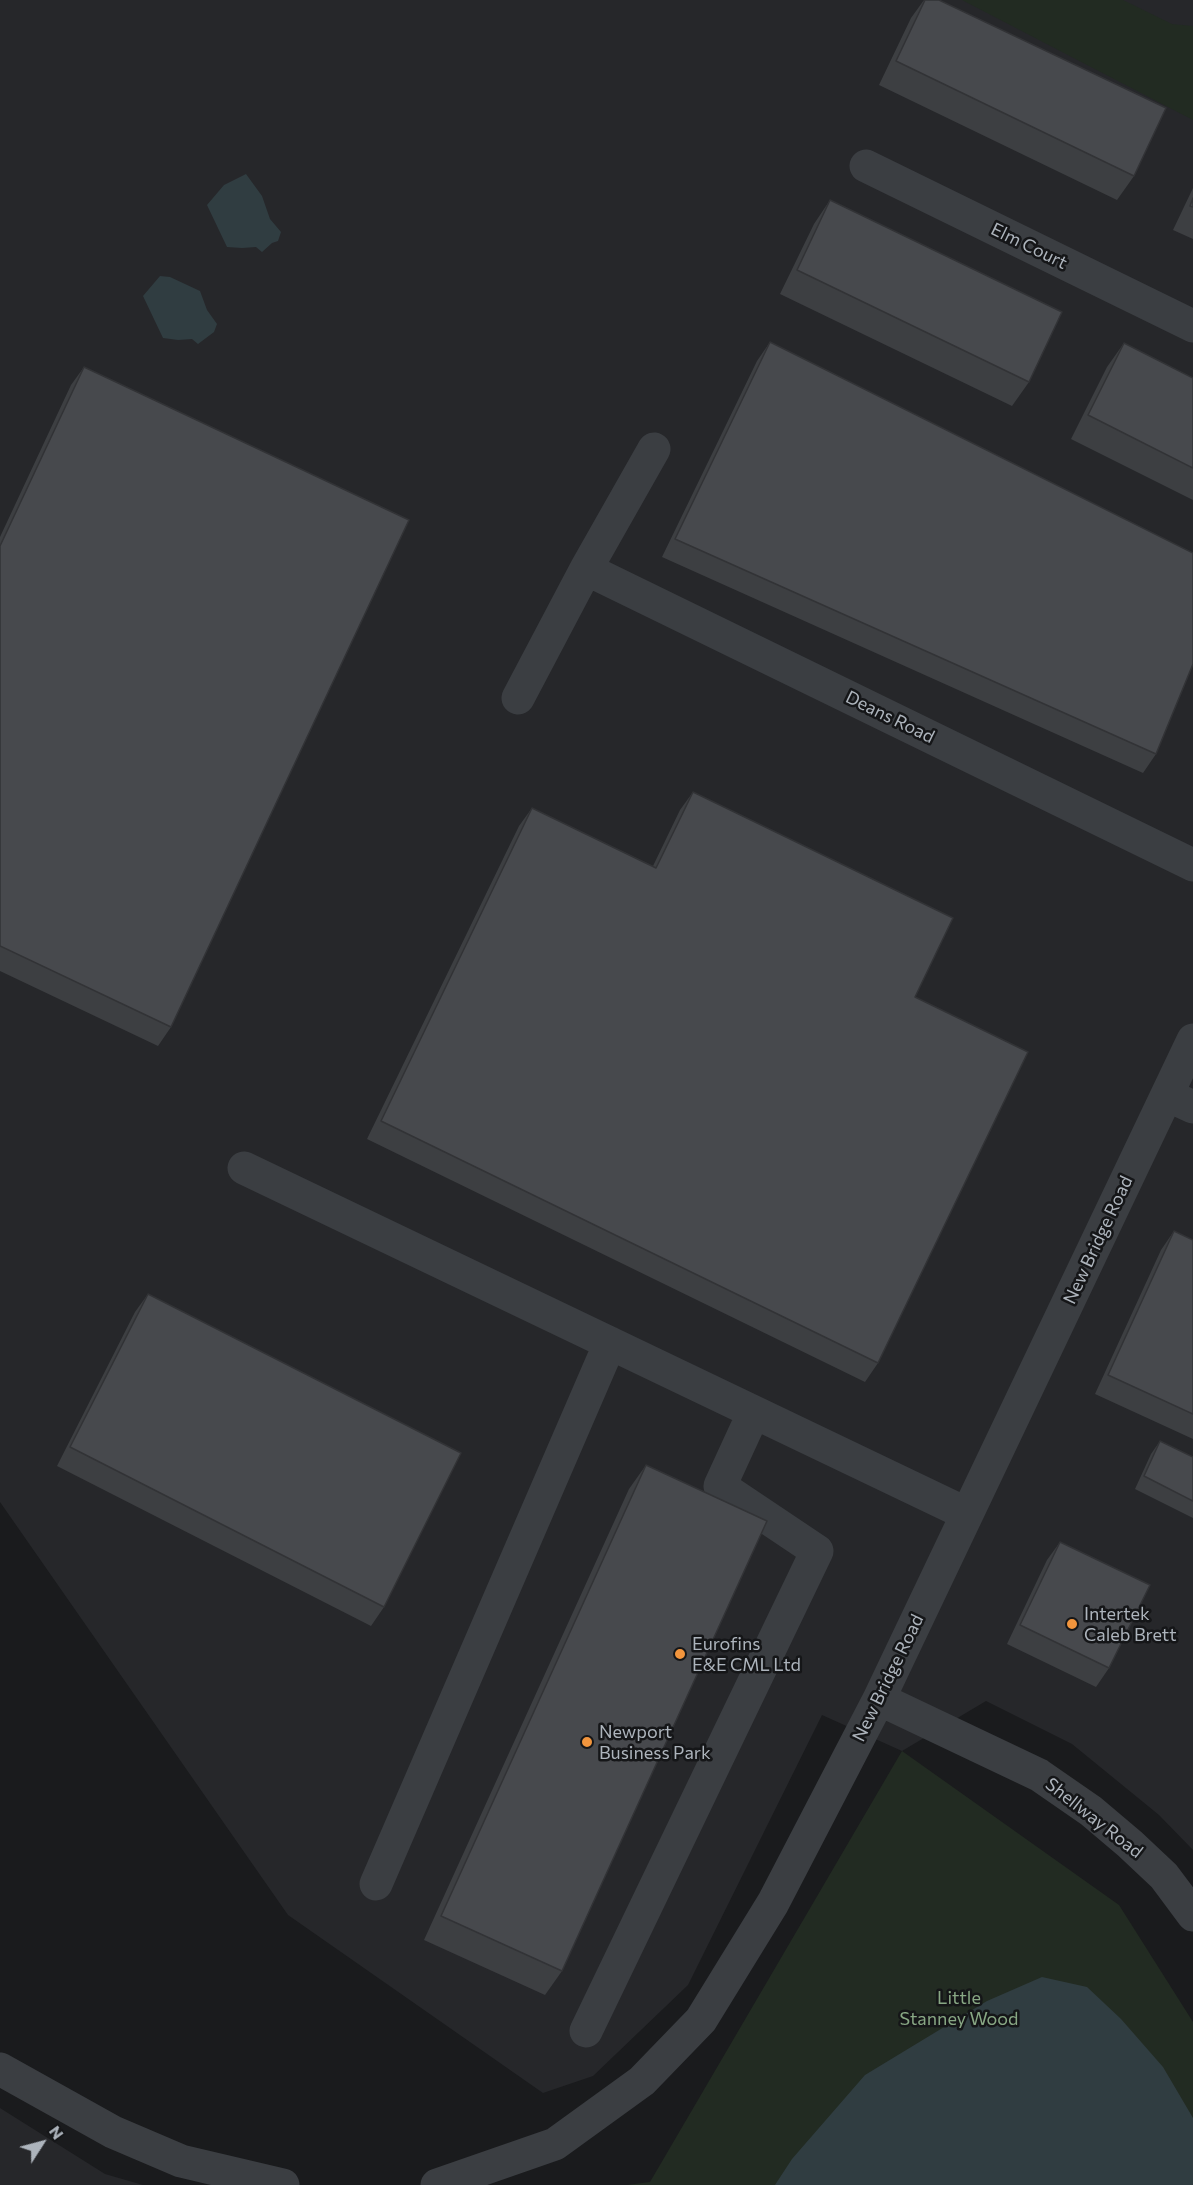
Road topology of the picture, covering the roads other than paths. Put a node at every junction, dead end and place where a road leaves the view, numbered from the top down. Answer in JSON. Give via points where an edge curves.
{"nodes":[{"id":1,"x":866,"y":166,"type":"dead end"},
{"id":2,"x":1193,"y":326,"type":"edge"},
{"id":3,"x":654,"y":449,"type":"dead end"},
{"id":4,"x":586,"y":569,"type":"junction"},
{"id":5,"x":518,"y":698,"type":"dead end"},
{"id":6,"x":1193,"y":865,"type":"edge"},
{"id":7,"x":1193,"y":1040,"type":"edge"},
{"id":8,"x":1180,"y":1101,"type":"edge"},
{"id":9,"x":244,"y":1168,"type":"dead end"},
{"id":10,"x":610,"y":1343,"type":"junction"},
{"id":11,"x":754,"y":1412,"type":"junction"},
{"id":12,"x":967,"y":1514,"type":"junction"},
{"id":13,"x":879,"y":1699,"type":"junction"},
{"id":14,"x":376,"y":1884,"type":"dead end"},
{"id":15,"x":1193,"y":1915,"type":"edge"},
{"id":16,"x":586,"y":2031,"type":"dead end"},
{"id":17,"x":0,"y":2069,"type":"edge"},
{"id":18,"x":176,"y":2173,"type":"edge"},
{"id":19,"x":283,"y":2185,"type":"edge"},
{"id":20,"x":437,"y":2185,"type":"edge"}],
"edges":[{"from":1,"to":2,"type":"street","name":"Elm Court"},
{"from":3,"to":4,"type":"street"},
{"from":4,"to":5,"type":"street"},
{"from":4,"to":6,"type":"street","name":"Deans Road"},
{"from":7,"to":8,"type":"street","name":"New Bridge Road"},
{"from":8,"to":12,"type":"street","name":"New Bridge Road"},
{"from":9,"to":10,"type":"street"},
{"from":10,"to":11,"type":"street"},
{"from":10,"to":14,"type":"street"},
{"from":11,"to":12,"type":"street"},
{"from":11,"to":16,"type":"street","via":[[720,1486],[817,1551]]},
{"from":12,"to":13,"type":"street","name":"New Bridge Road"},
{"from":13,"to":15,"type":"street","name":"Shellway Road","via":[[1039,1775],[1130,1844],[1164,1876]]},
{"from":13,"to":20,"type":"street","name":"New Bridge Road","via":[[773,1904],[701,2020],[642,2080],[555,2144]]},
{"from":17,"to":18,"type":"street","via":[[113,2132]]},
{"from":18,"to":19,"type":"street"}]}
